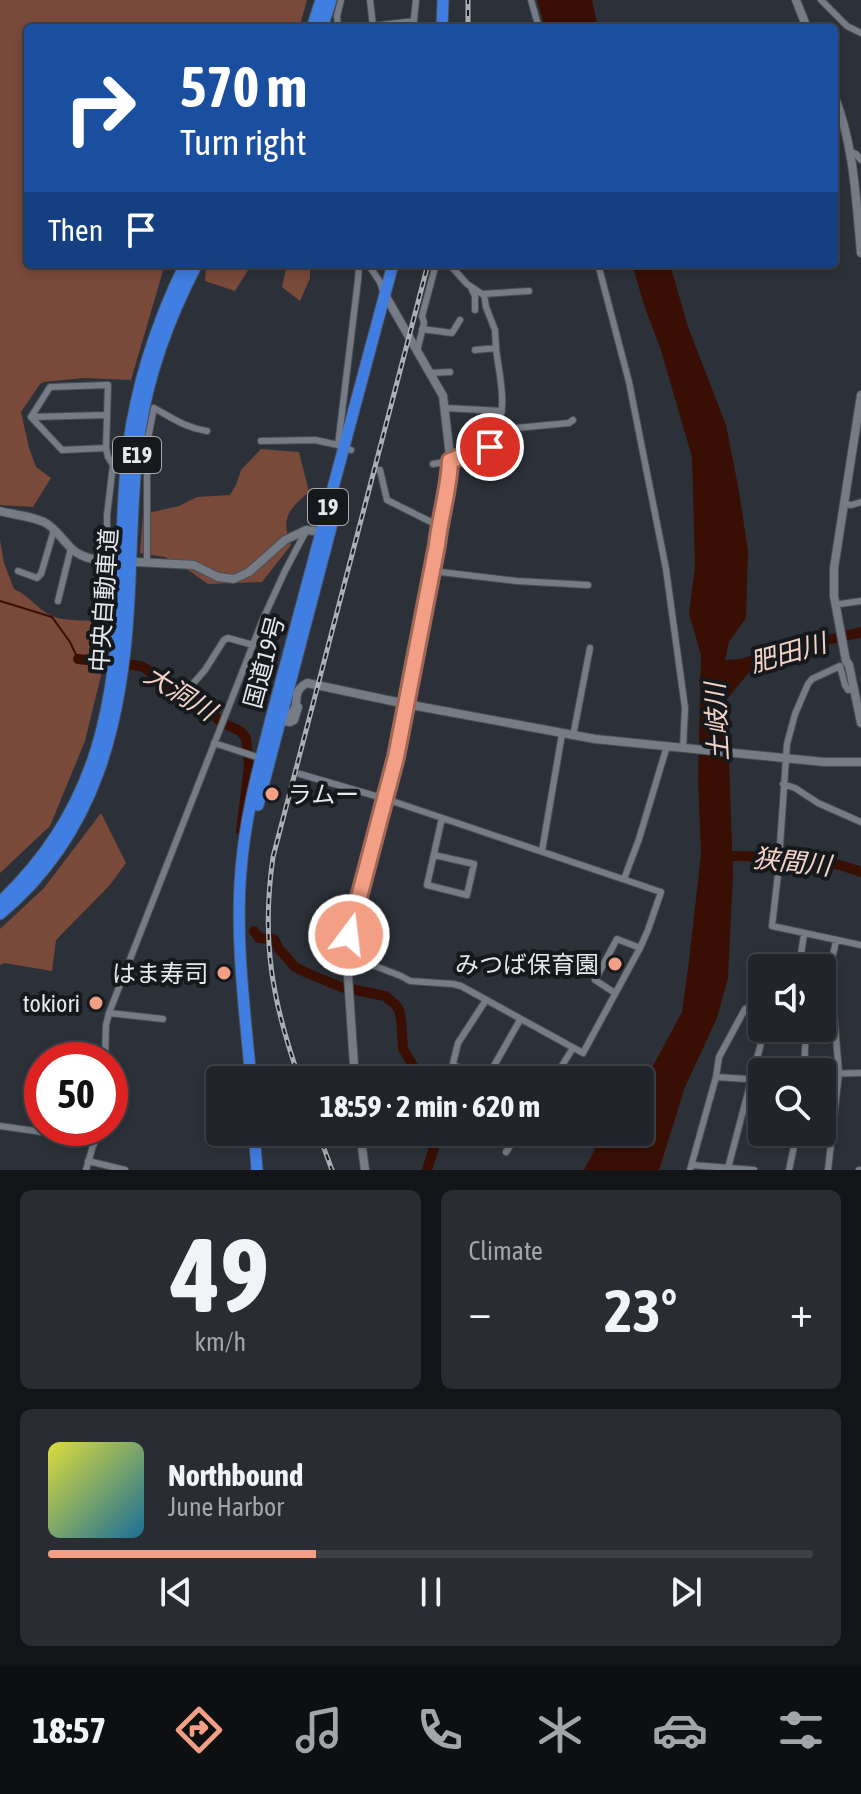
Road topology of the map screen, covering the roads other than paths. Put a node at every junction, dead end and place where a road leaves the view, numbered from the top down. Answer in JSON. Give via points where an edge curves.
{"nodes":[{"id":1,"x":321,"y":0,"type":"edge"},
{"id":2,"x":331,"y":0,"type":"edge"},
{"id":3,"x":341,"y":0,"type":"edge"},
{"id":4,"x":370,"y":0,"type":"edge"},
{"id":5,"x":416,"y":0,"type":"edge"},
{"id":6,"x":443,"y":0,"type":"edge"},
{"id":7,"x":450,"y":0,"type":"edge"},
{"id":8,"x":531,"y":0,"type":"edge"},
{"id":9,"x":796,"y":0,"type":"edge"},
{"id":10,"x":821,"y":0,"type":"edge"},
{"id":11,"x":313,"y":24,"type":"edge"},
{"id":12,"x":323,"y":24,"type":"edge"},
{"id":13,"x":338,"y":24,"type":"edge"},
{"id":14,"x":373,"y":24,"type":"edge"},
{"id":15,"x":414,"y":24,"type":"edge"},
{"id":16,"x":442,"y":24,"type":"edge"},
{"id":17,"x":449,"y":24,"type":"edge"},
{"id":18,"x":538,"y":24,"type":"edge"},
{"id":19,"x":805,"y":24,"type":"edge"},
{"id":20,"x":861,"y":33,"type":"edge"},
{"id":21,"x":838,"y":106,"type":"edge"},
{"id":22,"x":851,"y":152,"type":"junction"},
{"id":23,"x":861,"y":160,"type":"edge"},
{"id":24,"x":861,"y":253,"type":"edge"},
{"id":25,"x":183,"y":268,"type":"edge"},
{"id":26,"x":195,"y":268,"type":"edge"},
{"id":27,"x":359,"y":268,"type":"edge"},
{"id":28,"x":371,"y":268,"type":"edge"},
{"id":29,"x":392,"y":268,"type":"edge"},
{"id":30,"x":399,"y":268,"type":"edge"},
{"id":31,"x":435,"y":268,"type":"edge"},
{"id":32,"x":453,"y":268,"type":"edge"},
{"id":33,"x":599,"y":268,"type":"edge"},
{"id":34,"x":469,"y":286,"type":"junction"},
{"id":35,"x":529,"y":291,"type":"dead end"},
{"id":36,"x":484,"y":294,"type":"junction"},
{"id":37,"x":387,"y":299,"type":"junction"},
{"id":38,"x":475,"y":310,"type":"dead end"},
{"id":39,"x":460,"y":320,"type":"dead end"},
{"id":40,"x":422,"y":329,"type":"junction"},
{"id":41,"x":496,"y":348,"type":"junction"},
{"id":42,"x":475,"y":350,"type":"dead end"},
{"id":43,"x":417,"y":351,"type":"junction"},
{"id":44,"x":450,"y":372,"type":"dead end"},
{"id":45,"x":430,"y":373,"type":"junction"},
{"id":46,"x":861,"y":395,"type":"edge"},
{"id":47,"x":445,"y":408,"type":"junction"},
{"id":48,"x":502,"y":411,"type":"junction"},
{"id":49,"x":107,"y":415,"type":"junction"},
{"id":50,"x":31,"y":417,"type":"junction"},
{"id":51,"x":573,"y":420,"type":"dead end"},
{"id":52,"x":207,"y":431,"type":"dead end"},
{"id":53,"x":261,"y":441,"type":"dead end"},
{"id":54,"x":480,"y":446,"type":"junction"},
{"id":55,"x":106,"y":448,"type":"junction"},
{"id":56,"x":344,"y":448,"type":"junction"},
{"id":57,"x":450,"y":461,"type":"junction"},
{"id":58,"x":433,"y":464,"type":"dead end"},
{"id":59,"x":378,"y":470,"type":"dead end"},
{"id":60,"x":861,"y":502,"type":"edge"},
{"id":61,"x":843,"y":504,"type":"junction"},
{"id":62,"x":0,"y":511,"type":"edge"},
{"id":63,"x":439,"y":526,"type":"junction"},
{"id":64,"x":54,"y":530,"type":"junction"},
{"id":65,"x":306,"y":530,"type":"junction"},
{"id":66,"x":325,"y":532,"type":"junction"},
{"id":67,"x":71,"y":548,"type":"junction"},
{"id":68,"x":95,"y":560,"type":"junction"},
{"id":69,"x":115,"y":561,"type":"dead end"},
{"id":70,"x":136,"y":562,"type":"dead end"},
{"id":71,"x":147,"y":563,"type":"junction"},
{"id":72,"x":18,"y":571,"type":"dead end"},
{"id":73,"x":432,"y":571,"type":"junction"},
{"id":74,"x":588,"y":585,"type":"dead end"},
{"id":75,"x":58,"y":601,"type":"dead end"},
{"id":76,"x":861,"y":601,"type":"edge"},
{"id":77,"x":838,"y":607,"type":"junction"},
{"id":78,"x":306,"y":623,"type":"junction"},
{"id":79,"x":253,"y":645,"type":"junction"},
{"id":80,"x":590,"y":648,"type":"dead end"},
{"id":81,"x":120,"y":655,"type":"junction"},
{"id":82,"x":849,"y":665,"type":"junction"},
{"id":83,"x":861,"y":671,"type":"edge"},
{"id":84,"x":307,"y":683,"type":"junction"},
{"id":85,"x":317,"y":686,"type":"junction"},
{"id":86,"x":853,"y":689,"type":"junction"},
{"id":87,"x":190,"y":694,"type":"dead end"},
{"id":88,"x":406,"y":704,"type":"junction"},
{"id":89,"x":277,"y":718,"type":"junction"},
{"id":90,"x":109,"y":723,"type":"junction"},
{"id":91,"x":861,"y":723,"type":"edge"},
{"id":92,"x":562,"y":734,"type":"junction"},
{"id":93,"x":573,"y":736,"type":"junction"},
{"id":94,"x":214,"y":743,"type":"junction"},
{"id":95,"x":667,"y":746,"type":"junction"},
{"id":96,"x":687,"y":748,"type":"junction"},
{"id":97,"x":256,"y":757,"type":"junction"},
{"id":98,"x":785,"y":757,"type":"junction"},
{"id":99,"x":861,"y":762,"type":"edge"},
{"id":100,"x":300,"y":774,"type":"dead end"},
{"id":101,"x":783,"y":784,"type":"junction"},
{"id":102,"x":386,"y":799,"type":"junction"},
{"id":103,"x":442,"y":818,"type":"junction"},
{"id":104,"x":861,"y":822,"type":"edge"},
{"id":105,"x":542,"y":851,"type":"junction"},
{"id":106,"x":434,"y":855,"type":"junction"},
{"id":107,"x":624,"y":879,"type":"junction"},
{"id":108,"x":0,"y":902,"type":"edge"},
{"id":109,"x":0,"y":914,"type":"edge"},
{"id":110,"x":804,"y":934,"type":"junction"},
{"id":111,"x":836,"y":941,"type":"junction"},
{"id":112,"x":861,"y":945,"type":"edge"},
{"id":113,"x":640,"y":948,"type":"junction"},
{"id":114,"x":801,"y":954,"type":"edge"},
{"id":115,"x":833,"y":954,"type":"edge"},
{"id":116,"x":347,"y":961,"type":"junction"},
{"id":117,"x":615,"y":993,"type":"junction"},
{"id":118,"x":486,"y":1000,"type":"junction"},
{"id":119,"x":748,"y":1008,"type":"edge"},
{"id":120,"x":109,"y":1013,"type":"junction"},
{"id":121,"x":163,"y":1019,"type":"dead end"},
{"id":122,"x":520,"y":1020,"type":"junction"},
{"id":123,"x":836,"y":1040,"type":"edge"},
{"id":124,"x":106,"y":1042,"type":"edge"},
{"id":125,"x":573,"y":1048,"type":"junction"},
{"id":126,"x":453,"y":1065,"type":"edge"},
{"id":127,"x":250,"y":1066,"type":"edge"},
{"id":128,"x":257,"y":1066,"type":"edge"},
{"id":129,"x":354,"y":1066,"type":"edge"},
{"id":130,"x":494,"y":1066,"type":"edge"},
{"id":131,"x":562,"y":1066,"type":"edge"},
{"id":132,"x":836,"y":1073,"type":"edge"},
{"id":133,"x":839,"y":1073,"type":"junction"},
{"id":134,"x":861,"y":1073,"type":"edge"},
{"id":135,"x":716,"y":1077,"type":"junction"},
{"id":136,"x":748,"y":1080,"type":"edge"},
{"id":137,"x":748,"y":1095,"type":"edge"},
{"id":138,"x":0,"y":1126,"type":"edge"},
{"id":139,"x":24,"y":1129,"type":"edge"},
{"id":140,"x":93,"y":1146,"type":"edge"},
{"id":141,"x":255,"y":1146,"type":"edge"},
{"id":142,"x":262,"y":1146,"type":"edge"},
{"id":143,"x":362,"y":1146,"type":"edge"},
{"id":144,"x":510,"y":1146,"type":"edge"},
{"id":145,"x":794,"y":1146,"type":"edge"},
{"id":146,"x":506,"y":1152,"type":"dead end"},
{"id":147,"x":88,"y":1161,"type":"junction"},
{"id":148,"x":691,"y":1168,"type":"edge"},
{"id":149,"x":728,"y":1168,"type":"junction"},
{"id":150,"x":86,"y":1170,"type":"edge"},
{"id":151,"x":125,"y":1170,"type":"edge"},
{"id":152,"x":257,"y":1170,"type":"edge"},
{"id":153,"x":264,"y":1170,"type":"edge"},
{"id":154,"x":365,"y":1170,"type":"edge"},
{"id":155,"x":754,"y":1170,"type":"edge"},
{"id":156,"x":789,"y":1170,"type":"edge"},
{"id":157,"x":828,"y":1170,"type":"edge"}],
"edges":[{"from":1,"to":11,"type":"highway"},
{"from":2,"to":12,"type":"highway"},
{"from":3,"to":13,"type":"street"},
{"from":4,"to":14,"type":"street"},
{"from":5,"to":15,"type":"street"},
{"from":6,"to":16,"type":"highway"},
{"from":7,"to":17,"type":"highway"},
{"from":8,"to":18,"type":"street"},
{"from":9,"to":19,"type":"main road"},
{"from":10,"to":20,"type":"street"},
{"from":21,"to":22,"type":"main road"},
{"from":22,"to":23,"type":"street"},
{"from":22,"to":24,"type":"main road"},
{"from":25,"to":81,"type":"highway","name":"中央自動車道","number":"E19","via":[[151,347],[132,421],[122,508]]},
{"from":26,"to":81,"type":"highway","name":"中央自動車道","number":"E19","via":[[156,362],[141,428]]},
{"from":27,"to":56,"type":"street"},
{"from":28,"to":37,"type":"street"},
{"from":29,"to":37,"type":"highway","name":"国道19号","number":"19"},
{"from":30,"to":37,"type":"highway","name":"国道19号","number":"19"},
{"from":31,"to":40,"type":"street"},
{"from":32,"to":34,"type":"street"},
{"from":33,"to":96,"type":"street","via":[[631,393],[666,569]]},
{"from":34,"to":36,"type":"street"},
{"from":34,"to":38,"type":"street"},
{"from":35,"to":36,"type":"street"},
{"from":36,"to":41,"type":"street"},
{"from":37,"to":43,"type":"main road"},
{"from":37,"to":56,"type":"highway","name":"国道19号","number":"19"},
{"from":39,"to":40,"type":"street","via":[[452,333]]},
{"from":40,"to":43,"type":"street"},
{"from":41,"to":42,"type":"street"},
{"from":41,"to":48,"type":"street"},
{"from":43,"to":45,"type":"main road"},
{"from":44,"to":45,"type":"street"},
{"from":45,"to":47,"type":"main road"},
{"from":46,"to":61,"type":"main road"},
{"from":47,"to":48,"type":"street"},
{"from":47,"to":57,"type":"main road"},
{"from":48,"to":54,"type":"street"},
{"from":49,"to":50,"type":"street"},
{"from":49,"to":50,"type":"street","via":[[108,385],[50,387]]},
{"from":49,"to":55,"type":"street"},
{"from":50,"to":55,"type":"street","via":[[62,450]]},
{"from":51,"to":54,"type":"street","via":[[505,429],[502,451]]},
{"from":52,"to":71,"type":"street","via":[[183,425],[154,408],[147,443]]},
{"from":53,"to":56,"type":"street","via":[[315,440]]},
{"from":54,"to":57,"type":"street"},
{"from":55,"to":68,"type":"street","via":[[113,465],[107,544]]},
{"from":56,"to":66,"type":"highway","name":"国道19号","number":"19"},
{"from":57,"to":58,"type":"street"},
{"from":57,"to":63,"type":"main road"},
{"from":59,"to":63,"type":"street","via":[[387,500]]},
{"from":60,"to":61,"type":"street"},
{"from":61,"to":77,"type":"main road","via":[[835,560]]},
{"from":62,"to":64,"type":"main road"},
{"from":63,"to":73,"type":"main road"},
{"from":64,"to":67,"type":"main road"},
{"from":64,"to":72,"type":"street","via":[[41,574],[37,578]]},
{"from":65,"to":66,"type":"main road"},
{"from":65,"to":71,"type":"main road","via":[[234,579],[194,565]]},
{"from":65,"to":79,"type":"street"},
{"from":66,"to":78,"type":"highway","name":"国道19号","number":"19"},
{"from":66,"to":89,"type":"highway","name":"国道19号","number":"19"},
{"from":67,"to":68,"type":"main road"},
{"from":67,"to":75,"type":"street"},
{"from":68,"to":69,"type":"main road"},
{"from":70,"to":71,"type":"main road"},
{"from":73,"to":74,"type":"street"},
{"from":73,"to":88,"type":"main road"},
{"from":76,"to":77,"type":"street"},
{"from":77,"to":82,"type":"main road"},
{"from":78,"to":84,"type":"main road","via":[[299,675]]},
{"from":78,"to":89,"type":"highway","name":"国道19号","number":"19"},
{"from":79,"to":87,"type":"street","via":[[224,640]]},
{"from":79,"to":94,"type":"street"},
{"from":80,"to":93,"type":"street"},
{"from":81,"to":90,"type":"highway","name":"中央自動車道","number":"E19"},
{"from":82,"to":83,"type":"street"},
{"from":82,"to":86,"type":"main road"},
{"from":84,"to":85,"type":"main road"},
{"from":84,"to":89,"type":"main road","via":[[299,687],[291,713]]},
{"from":85,"to":88,"type":"main road"},
{"from":85,"to":89,"type":"main road","via":[[303,690],[294,720]]},
{"from":86,"to":91,"type":"main road"},
{"from":86,"to":98,"type":"street","via":[[845,685],[840,666],[812,679],[795,714]]},
{"from":88,"to":92,"type":"main road"},
{"from":88,"to":102,"type":"main road"},
{"from":89,"to":97,"type":"highway","name":"国道19号","number":"19"},
{"from":89,"to":128,"type":"highway","name":"国道19号","number":"19","via":[[247,879]]},
{"from":90,"to":108,"type":"highway","name":"中央自動車道","number":"E19","via":[[69,817],[43,856]]},
{"from":90,"to":109,"type":"highway","name":"中央自動車道","number":"E19","via":[[98,774],[77,821],[50,862]]},
{"from":92,"to":93,"type":"main road"},
{"from":92,"to":105,"type":"street"},
{"from":93,"to":95,"type":"main road"},
{"from":94,"to":97,"type":"street"},
{"from":94,"to":120,"type":"street"},
{"from":95,"to":96,"type":"main road"},
{"from":95,"to":107,"type":"street"},
{"from":96,"to":98,"type":"main road"},
{"from":97,"to":127,"type":"highway","name":"国道19号","number":"19","via":[[240,896]]},
{"from":98,"to":99,"type":"main road"},
{"from":98,"to":101,"type":"street"},
{"from":100,"to":102,"type":"street"},
{"from":101,"to":104,"type":"street"},
{"from":101,"to":110,"type":"street","via":[[772,926]]},
{"from":102,"to":103,"type":"street"},
{"from":102,"to":116,"type":"main road","via":[[346,946]]},
{"from":103,"to":105,"type":"street"},
{"from":103,"to":106,"type":"street"},
{"from":105,"to":107,"type":"street"},
{"from":106,"to":106,"type":"street","via":[[427,885],[467,895],[474,864]]},
{"from":107,"to":113,"type":"street","via":[[661,892]]},
{"from":110,"to":111,"type":"street"},
{"from":110,"to":114,"type":"street"},
{"from":111,"to":112,"type":"street"},
{"from":111,"to":115,"type":"street"},
{"from":113,"to":117,"type":"street"},
{"from":113,"to":117,"type":"street","via":[[617,939],[595,980]]},
{"from":116,"to":118,"type":"street","via":[[410,981],[453,984]]},
{"from":116,"to":129,"type":"main road"},
{"from":117,"to":125,"type":"street","via":[[583,1053]]},
{"from":118,"to":122,"type":"street"},
{"from":118,"to":126,"type":"street","via":[[458,1043]]},
{"from":119,"to":135,"type":"street","via":[[719,1057]]},
{"from":120,"to":121,"type":"street"},
{"from":120,"to":124,"type":"street"},
{"from":122,"to":125,"type":"street"},
{"from":122,"to":130,"type":"street"},
{"from":123,"to":133,"type":"street"},
{"from":125,"to":131,"type":"street"},
{"from":132,"to":133,"type":"street"},
{"from":133,"to":134,"type":"street"},
{"from":133,"to":157,"type":"street"},
{"from":135,"to":136,"type":"street"},
{"from":135,"to":148,"type":"street"},
{"from":137,"to":149,"type":"street"},
{"from":138,"to":139,"type":"street"},
{"from":140,"to":147,"type":"street"},
{"from":141,"to":152,"type":"highway"},
{"from":142,"to":153,"type":"highway"},
{"from":143,"to":154,"type":"main road"},
{"from":144,"to":146,"type":"street"},
{"from":145,"to":156,"type":"street"},
{"from":147,"to":150,"type":"street"},
{"from":147,"to":151,"type":"street"},
{"from":148,"to":149,"type":"street"},
{"from":149,"to":155,"type":"street"}]}
